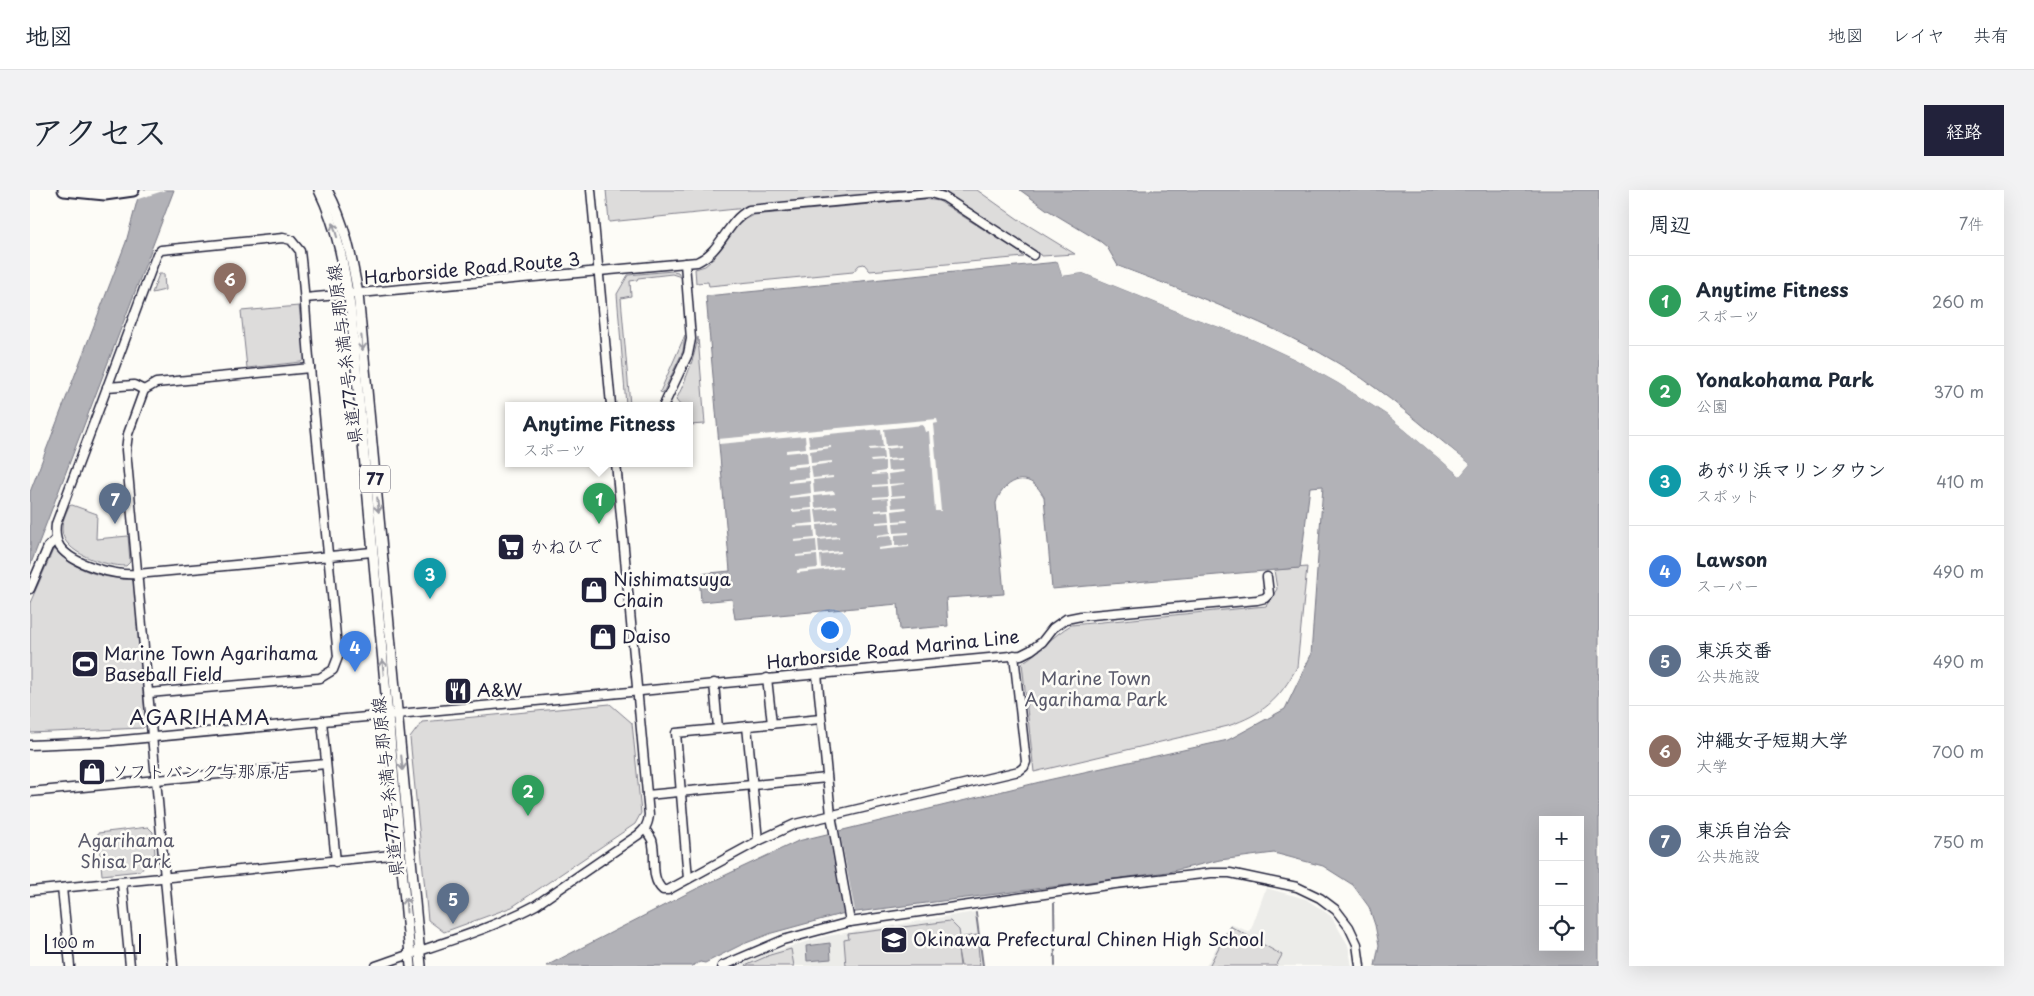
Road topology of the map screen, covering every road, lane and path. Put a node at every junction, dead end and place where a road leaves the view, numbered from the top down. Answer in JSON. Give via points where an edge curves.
{"nodes":[{"id":1,"x":64,"y":190,"type":"edge"},
{"id":2,"x":133,"y":190,"type":"edge"},
{"id":3,"x":319,"y":190,"type":"edge"},
{"id":4,"x":327,"y":190,"type":"edge"},
{"id":5,"x":591,"y":190,"type":"edge"},
{"id":6,"x":1033,"y":255,"type":"dead end"},
{"id":7,"x":685,"y":263,"type":"junction"},
{"id":8,"x":599,"y":272,"type":"junction"},
{"id":9,"x":353,"y":295,"type":"junction"},
{"id":10,"x":305,"y":298,"type":"junction"},
{"id":11,"x":310,"y":368,"type":"junction"},
{"id":12,"x":107,"y":387,"type":"junction"},
{"id":13,"x":144,"y":390,"type":"junction"},
{"id":14,"x":611,"y":402,"type":"edge"},
{"id":15,"x":665,"y":402,"type":"edge"},
{"id":16,"x":616,"y":467,"type":"edge"},
{"id":17,"x":56,"y":539,"type":"junction"},
{"id":18,"x":372,"y":552,"type":"junction"},
{"id":19,"x":328,"y":556,"type":"junction"},
{"id":20,"x":137,"y":574,"type":"junction"},
{"id":21,"x":1267,"y":578,"type":"dead end"},
{"id":22,"x":30,"y":588,"type":"edge"},
{"id":23,"x":1014,"y":656,"type":"junction"},
{"id":24,"x":817,"y":674,"type":"junction"},
{"id":25,"x":767,"y":678,"type":"junction"},
{"id":26,"x":714,"y":683,"type":"junction"},
{"id":27,"x":638,"y":691,"type":"junction"},
{"id":28,"x":149,"y":693,"type":"junction"},
{"id":29,"x":392,"y":715,"type":"junction"},
{"id":30,"x":821,"y":719,"type":"junction"},
{"id":31,"x":322,"y":722,"type":"junction"},
{"id":32,"x":772,"y":724,"type":"junction"},
{"id":33,"x":747,"y":726,"type":"junction"},
{"id":34,"x":718,"y":728,"type":"junction"},
{"id":35,"x":152,"y":737,"type":"junction"},
{"id":36,"x":30,"y":745,"type":"edge"},
{"id":37,"x":326,"y":764,"type":"junction"},
{"id":38,"x":826,"y":778,"type":"junction"},
{"id":39,"x":156,"y":780,"type":"junction"},
{"id":40,"x":752,"y":786,"type":"junction"},
{"id":41,"x":30,"y":792,"type":"edge"},
{"id":42,"x":681,"y":792,"type":"junction"},
{"id":43,"x":647,"y":795,"type":"junction"},
{"id":44,"x":831,"y":815,"type":"junction"},
{"id":45,"x":645,"y":829,"type":"junction"},
{"id":46,"x":758,"y":841,"type":"junction"},
{"id":47,"x":401,"y":854,"type":"junction"},
{"id":48,"x":336,"y":862,"type":"junction"},
{"id":49,"x":165,"y":878,"type":"junction"},
{"id":50,"x":688,"y":879,"type":"junction"},
{"id":51,"x":122,"y":882,"type":"junction"},
{"id":52,"x":62,"y":888,"type":"junction"},
{"id":53,"x":30,"y":891,"type":"edge"},
{"id":54,"x":850,"y":922,"type":"junction"},
{"id":55,"x":420,"y":951,"type":"junction"},
{"id":56,"x":410,"y":954,"type":"junction"},
{"id":57,"x":70,"y":966,"type":"edge"},
{"id":58,"x":130,"y":966,"type":"edge"},
{"id":59,"x":173,"y":966,"type":"edge"},
{"id":60,"x":376,"y":966,"type":"edge"},
{"id":61,"x":411,"y":966,"type":"edge"},
{"id":62,"x":421,"y":966,"type":"edge"},
{"id":63,"x":722,"y":966,"type":"edge"},
{"id":64,"x":1360,"y":966,"type":"edge"}],
"edges":[{"from":1,"to":2,"type":"highway","via":[[104,194]]},
{"from":9,"to":3,"type":"main road","name":"県道77号糸満与那原線","number":"77","one_way":true,"via":[[335,231]]},
{"from":4,"to":9,"type":"main road","name":"県道77号糸満与那原線","number":"77","via":[[345,235]]},
{"from":5,"to":8,"type":"street"},
{"from":6,"to":7,"type":"street","name":"Harborside Road Route 3","via":[[944,197],[930,193],[749,210],[737,219],[710,255],[697,262]]},
{"from":7,"to":8,"type":"street","name":"Harborside Road Route 3"},
{"from":7,"to":15,"type":"street","via":[[691,339],[688,354]]},
{"from":8,"to":9,"type":"street","name":"Harborside Road Route 3"},
{"from":8,"to":14,"type":"street"},
{"from":9,"to":10,"type":"street","name":"Harborside Road Route 3"},
{"from":9,"to":18,"type":"main road","name":"県道77号糸満与那原線","number":"77"},
{"from":9,"to":29,"type":"main road","name":"県道77号糸満与那原線","number":"77","one_way":true},
{"from":10,"to":11,"type":"street"},
{"from":10,"to":12,"type":"street","via":[[300,251],[291,240],[283,238],[161,250]]},
{"from":11,"to":13,"type":"street","via":[[156,383]]},
{"from":11,"to":19,"type":"street"},
{"from":12,"to":13,"type":"street","via":[[134,385]]},
{"from":12,"to":17,"type":"street","via":[[56,524]]},
{"from":13,"to":20,"type":"street","via":[[126,441]]},
{"from":16,"to":27,"type":"street"},
{"from":17,"to":20,"type":"street","via":[[65,552],[91,566],[112,573]]},
{"from":17,"to":22,"type":"street","via":[[48,546]]},
{"from":18,"to":19,"type":"street"},
{"from":29,"to":18,"type":"main road","name":"県道77号糸満与那原線","number":"77","one_way":true},
{"from":19,"to":20,"type":"street"},
{"from":19,"to":28,"type":"street","via":[[338,657],[328,674],[320,678]]},
{"from":20,"to":28,"type":"street"},
{"from":21,"to":23,"type":"street","name":"Harborside Road Marina Line","via":[[1268,594],[1258,600],[1066,619],[1031,650]]},
{"from":23,"to":24,"type":"street","name":"Harborside Road Marina Line"},
{"from":23,"to":44,"type":"street","via":[[1024,767],[1019,771]]},
{"from":24,"to":25,"type":"street","name":"Harborside Road Marina Line"},
{"from":24,"to":30,"type":"street"},
{"from":25,"to":26,"type":"street","name":"Harborside Road Marina Line"},
{"from":25,"to":32,"type":"street"},
{"from":26,"to":27,"type":"street","name":"Harborside Road Marina Line"},
{"from":26,"to":34,"type":"street"},
{"from":27,"to":29,"type":"street","name":"Harborside Road Marina Line"},
{"from":27,"to":43,"type":"street"},
{"from":28,"to":35,"type":"street"},
{"from":29,"to":31,"type":"street","name":"Harborside Road Marina Line"},
{"from":29,"to":47,"type":"main road","name":"県道77号糸満与那原線","number":"77"},
{"from":29,"to":55,"type":"main road","name":"県道77号糸満与那原線","number":"77","one_way":true},
{"from":30,"to":32,"type":"street"},
{"from":30,"to":38,"type":"street"},
{"from":31,"to":35,"type":"street","name":"Harborside Road Marina Line"},
{"from":31,"to":37,"type":"street"},
{"from":32,"to":33,"type":"street"},
{"from":33,"to":34,"type":"street"},
{"from":33,"to":40,"type":"street"},
{"from":34,"to":42,"type":"street","via":[[676,733]]},
{"from":35,"to":36,"type":"street","name":"Harborside Road Marina Line"},
{"from":35,"to":39,"type":"street"},
{"from":37,"to":39,"type":"street"},
{"from":37,"to":48,"type":"street"},
{"from":38,"to":40,"type":"street"},
{"from":38,"to":44,"type":"street"},
{"from":39,"to":41,"type":"street"},
{"from":39,"to":49,"type":"street"},
{"from":40,"to":42,"type":"street"},
{"from":40,"to":46,"type":"street"},
{"from":42,"to":43,"type":"street"},
{"from":42,"to":50,"type":"street"},
{"from":43,"to":45,"type":"street","via":[[649,816]]},
{"from":44,"to":46,"type":"street","via":[[795,824]]},
{"from":44,"to":54,"type":"street"},
{"from":45,"to":50,"type":"street","via":[[652,840],[659,886],[668,890]]},
{"from":45,"to":55,"type":"street","via":[[528,909]]},
{"from":46,"to":50,"type":"street"},
{"from":47,"to":48,"type":"street"},
{"from":56,"to":47,"type":"main road","name":"県道77号糸満与那原線","number":"77","one_way":true},
{"from":48,"to":49,"type":"street"},
{"from":49,"to":51,"type":"street"},
{"from":49,"to":59,"type":"street"},
{"from":51,"to":52,"type":"street"},
{"from":51,"to":58,"type":"street"},
{"from":52,"to":53,"type":"street"},
{"from":52,"to":57,"type":"street"},
{"from":54,"to":63,"type":"street","via":[[782,940]]},
{"from":54,"to":64,"type":"street","via":[[1114,884],[1230,873],[1297,887],[1320,898],[1336,910],[1349,927],[1357,944]]},
{"from":55,"to":56,"type":"street"},
{"from":55,"to":62,"type":"main road","name":"県道77号糸満与那原線","number":"77"},
{"from":56,"to":60,"type":"street"},
{"from":56,"to":61,"type":"main road","name":"県道77号糸満与那原線","number":"77"}]}
